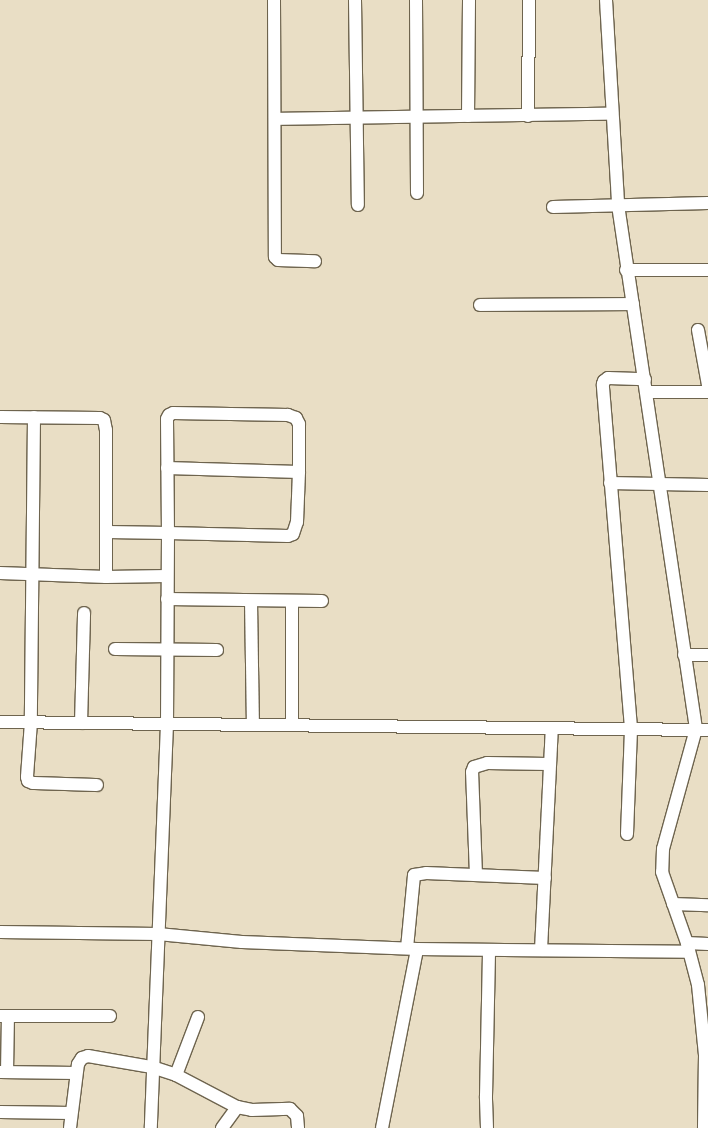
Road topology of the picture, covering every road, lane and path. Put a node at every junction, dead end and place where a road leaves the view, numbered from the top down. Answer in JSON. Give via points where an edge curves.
{"nodes":[{"id":1,"x":274,"y":0,"type":"edge"},
{"id":2,"x":355,"y":0,"type":"edge"},
{"id":3,"x":416,"y":0,"type":"edge"},
{"id":4,"x":469,"y":0,"type":"edge"},
{"id":5,"x":530,"y":0,"type":"edge"},
{"id":6,"x":606,"y":0,"type":"edge"},
{"id":7,"x":612,"y":114,"type":"junction"},
{"id":8,"x":417,"y":115,"type":"junction"},
{"id":9,"x":468,"y":116,"type":"junction"},
{"id":10,"x":528,"y":116,"type":"junction"},
{"id":11,"x":275,"y":118,"type":"junction"},
{"id":12,"x":357,"y":118,"type":"junction"},
{"id":13,"x":417,"y":192,"type":"dead end"},
{"id":14,"x":708,"y":202,"type":"edge"},
{"id":15,"x":618,"y":204,"type":"junction"},
{"id":16,"x":358,"y":205,"type":"dead end"},
{"id":17,"x":553,"y":207,"type":"dead end"},
{"id":18,"x":315,"y":261,"type":"dead end"},
{"id":19,"x":626,"y":270,"type":"junction"},
{"id":20,"x":708,"y":270,"type":"edge"},
{"id":21,"x":633,"y":304,"type":"junction"},
{"id":22,"x":480,"y":305,"type":"dead end"},
{"id":23,"x":698,"y":330,"type":"dead end"},
{"id":24,"x":708,"y":385,"type":"edge"},
{"id":25,"x":646,"y":386,"type":"junction"},
{"id":26,"x":708,"y":392,"type":"edge"},
{"id":27,"x":0,"y":417,"type":"edge"},
{"id":28,"x":34,"y":417,"type":"junction"},
{"id":29,"x":167,"y":468,"type":"junction"},
{"id":30,"x":299,"y":472,"type":"junction"},
{"id":31,"x":610,"y":483,"type":"junction"},
{"id":32,"x":661,"y":483,"type":"junction"},
{"id":33,"x":708,"y":485,"type":"edge"},
{"id":34,"x":108,"y":532,"type":"junction"},
{"id":35,"x":168,"y":533,"type":"junction"},
{"id":36,"x":0,"y":573,"type":"edge"},
{"id":37,"x":34,"y":574,"type":"junction"},
{"id":38,"x":167,"y":576,"type":"junction"},
{"id":39,"x":106,"y":577,"type":"junction"},
{"id":40,"x":167,"y":599,"type":"junction"},
{"id":41,"x":251,"y":601,"type":"junction"},
{"id":42,"x":292,"y":601,"type":"junction"},
{"id":43,"x":322,"y":602,"type":"dead end"},
{"id":44,"x":84,"y":613,"type":"dead end"},
{"id":45,"x":115,"y":648,"type":"dead end"},
{"id":46,"x":168,"y":649,"type":"junction"},
{"id":47,"x":218,"y":650,"type":"dead end"},
{"id":48,"x":708,"y":655,"type":"edge"},
{"id":49,"x":684,"y":656,"type":"junction"},
{"id":50,"x":0,"y":722,"type":"edge"},
{"id":51,"x":31,"y":722,"type":"junction"},
{"id":52,"x":80,"y":724,"type":"junction"},
{"id":53,"x":167,"y":724,"type":"junction"},
{"id":54,"x":253,"y":724,"type":"junction"},
{"id":55,"x":292,"y":725,"type":"junction"},
{"id":56,"x":552,"y":728,"type":"junction"},
{"id":57,"x":631,"y":728,"type":"junction"},
{"id":58,"x":702,"y":729,"type":"edge"},
{"id":59,"x":548,"y":764,"type":"junction"},
{"id":60,"x":97,"y":785,"type":"dead end"},
{"id":61,"x":627,"y":834,"type":"dead end"},
{"id":62,"x":476,"y":875,"type":"junction"},
{"id":63,"x":545,"y":878,"type":"junction"},
{"id":64,"x":673,"y":904,"type":"junction"},
{"id":65,"x":708,"y":905,"type":"edge"},
{"id":66,"x":0,"y":932,"type":"edge"},
{"id":67,"x":158,"y":934,"type":"junction"},
{"id":68,"x":708,"y":944,"type":"edge"},
{"id":69,"x":688,"y":948,"type":"junction"},
{"id":70,"x":412,"y":949,"type":"junction"},
{"id":71,"x":489,"y":950,"type":"junction"},
{"id":72,"x":542,"y":950,"type":"junction"},
{"id":73,"x":4,"y":1016,"type":"edge"},
{"id":74,"x":110,"y":1016,"type":"dead end"},
{"id":75,"x":198,"y":1017,"type":"dead end"},
{"id":76,"x":152,"y":1067,"type":"junction"},
{"id":77,"x":4,"y":1072,"type":"edge"},
{"id":78,"x":76,"y":1074,"type":"junction"},
{"id":79,"x":176,"y":1075,"type":"junction"},
{"id":80,"x":237,"y":1107,"type":"junction"},
{"id":81,"x":0,"y":1112,"type":"edge"},
{"id":82,"x":71,"y":1113,"type":"junction"},
{"id":83,"x":70,"y":1128,"type":"edge"},
{"id":84,"x":151,"y":1128,"type":"edge"},
{"id":85,"x":222,"y":1128,"type":"edge"},
{"id":86,"x":298,"y":1128,"type":"edge"},
{"id":87,"x":382,"y":1128,"type":"edge"},
{"id":88,"x":487,"y":1128,"type":"edge"},
{"id":89,"x":704,"y":1128,"type":"edge"}],
"edges":[{"from":1,"to":11,"type":"street"},
{"from":2,"to":12,"type":"street"},
{"from":3,"to":8,"type":"street"},
{"from":4,"to":9,"type":"street"},
{"from":5,"to":10,"type":"street"},
{"from":6,"to":7,"type":"street"},
{"from":7,"to":10,"type":"street"},
{"from":7,"to":15,"type":"street"},
{"from":8,"to":9,"type":"street"},
{"from":8,"to":12,"type":"street"},
{"from":8,"to":13,"type":"street"},
{"from":9,"to":10,"type":"street"},
{"from":11,"to":12,"type":"street"},
{"from":11,"to":18,"type":"street","via":[[275,257],[278,260]]},
{"from":12,"to":16,"type":"street"},
{"from":14,"to":15,"type":"street"},
{"from":15,"to":17,"type":"street"},
{"from":15,"to":19,"type":"street"},
{"from":19,"to":20,"type":"street"},
{"from":19,"to":21,"type":"street"},
{"from":21,"to":22,"type":"street"},
{"from":21,"to":25,"type":"street"},
{"from":23,"to":24,"type":"street"},
{"from":25,"to":26,"type":"street"},
{"from":25,"to":31,"type":"street","via":[[608,378],[604,381]]},
{"from":25,"to":32,"type":"street"},
{"from":27,"to":28,"type":"street"},
{"from":28,"to":34,"type":"street","via":[[104,420]]},
{"from":28,"to":37,"type":"street"},
{"from":29,"to":30,"type":"street"},
{"from":29,"to":30,"type":"street","via":[[169,415],[288,415],[296,418],[299,424]]},
{"from":29,"to":35,"type":"street"},
{"from":30,"to":35,"type":"street","via":[[294,534]]},
{"from":31,"to":32,"type":"street"},
{"from":31,"to":57,"type":"street"},
{"from":32,"to":33,"type":"street"},
{"from":32,"to":49,"type":"street"},
{"from":34,"to":35,"type":"street"},
{"from":34,"to":39,"type":"street"},
{"from":35,"to":38,"type":"street"},
{"from":36,"to":37,"type":"street"},
{"from":37,"to":39,"type":"street"},
{"from":37,"to":51,"type":"street"},
{"from":38,"to":39,"type":"street"},
{"from":38,"to":40,"type":"street"},
{"from":40,"to":41,"type":"street"},
{"from":40,"to":46,"type":"street"},
{"from":41,"to":42,"type":"street"},
{"from":41,"to":54,"type":"street"},
{"from":42,"to":43,"type":"street"},
{"from":42,"to":55,"type":"street"},
{"from":44,"to":52,"type":"street"},
{"from":45,"to":46,"type":"street"},
{"from":46,"to":47,"type":"street"},
{"from":46,"to":53,"type":"street"},
{"from":48,"to":49,"type":"street"},
{"from":49,"to":58,"type":"street"},
{"from":50,"to":51,"type":"street"},
{"from":51,"to":52,"type":"street"},
{"from":51,"to":60,"type":"street","via":[[28,781]]},
{"from":52,"to":53,"type":"street"},
{"from":53,"to":54,"type":"street"},
{"from":53,"to":67,"type":"street"},
{"from":54,"to":55,"type":"street"},
{"from":55,"to":56,"type":"street"},
{"from":56,"to":57,"type":"street"},
{"from":56,"to":59,"type":"street"},
{"from":57,"to":58,"type":"street"},
{"from":57,"to":61,"type":"street"},
{"from":58,"to":64,"type":"street","via":[[662,849],[662,872]]},
{"from":59,"to":62,"type":"street","via":[[487,763],[474,767]]},
{"from":59,"to":63,"type":"street"},
{"from":62,"to":63,"type":"street"},
{"from":62,"to":70,"type":"street","via":[[426,873],[414,876]]},
{"from":63,"to":72,"type":"street"},
{"from":64,"to":65,"type":"street"},
{"from":64,"to":69,"type":"street"},
{"from":66,"to":67,"type":"street"},
{"from":67,"to":70,"type":"street","via":[[242,942]]},
{"from":67,"to":76,"type":"street"},
{"from":68,"to":69,"type":"street"},
{"from":69,"to":72,"type":"street"},
{"from":69,"to":89,"type":"street","via":[[701,1009],[705,1063]]},
{"from":70,"to":71,"type":"street"},
{"from":70,"to":87,"type":"street"},
{"from":71,"to":72,"type":"street"},
{"from":71,"to":88,"type":"street"},
{"from":73,"to":74,"type":"street"},
{"from":73,"to":77,"type":"street"},
{"from":75,"to":79,"type":"street"},
{"from":76,"to":78,"type":"street","via":[[88,1056],[82,1058]]},
{"from":76,"to":79,"type":"street"},
{"from":76,"to":84,"type":"street"},
{"from":77,"to":78,"type":"street"},
{"from":78,"to":82,"type":"street"},
{"from":79,"to":80,"type":"street"},
{"from":80,"to":85,"type":"street"},
{"from":80,"to":86,"type":"street","via":[[290,1109],[297,1116]]},
{"from":81,"to":82,"type":"street"},
{"from":82,"to":83,"type":"street"}]}
